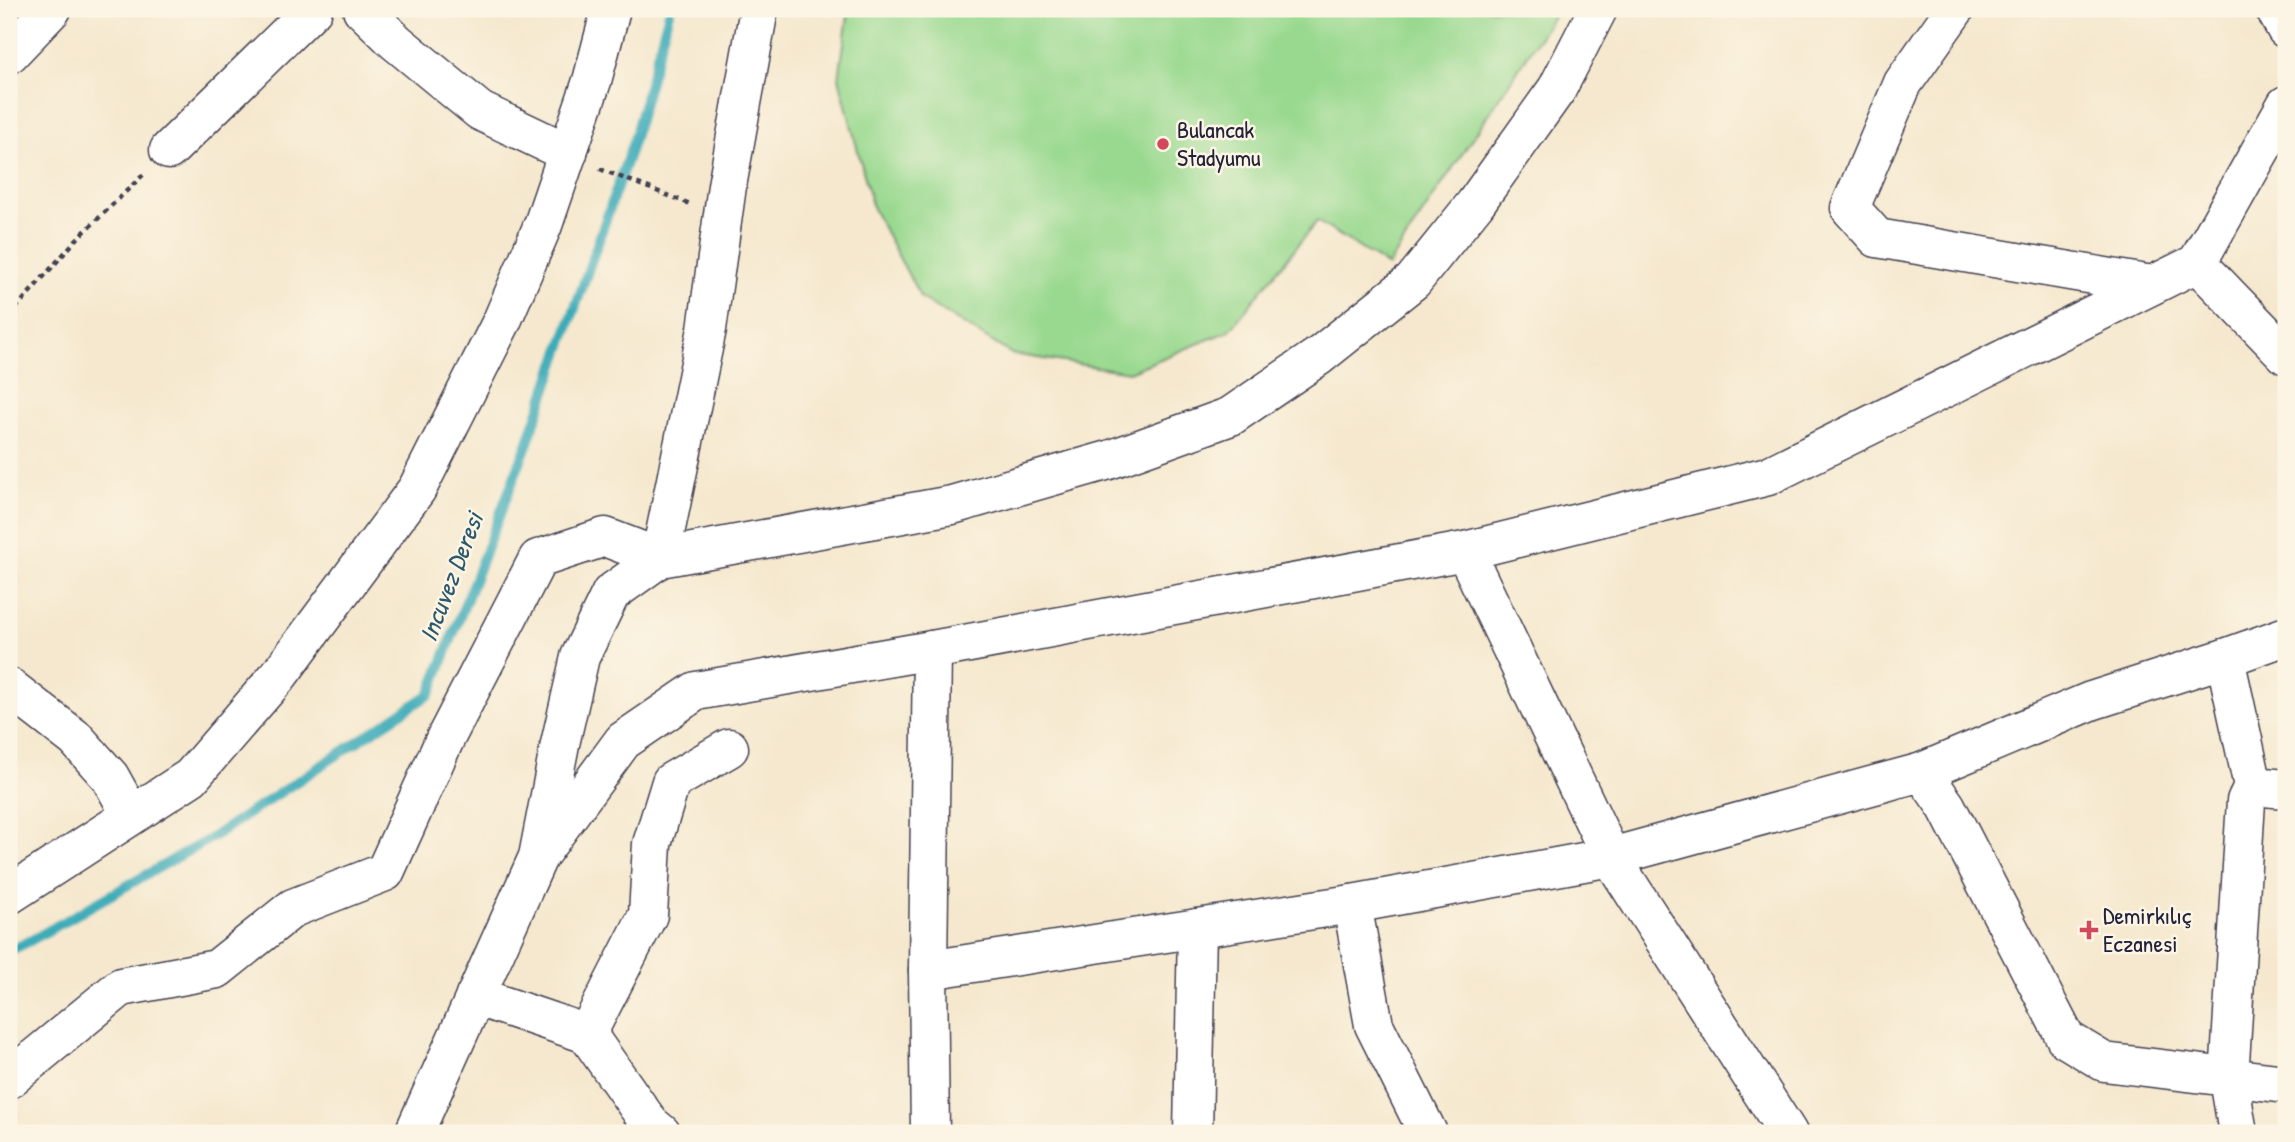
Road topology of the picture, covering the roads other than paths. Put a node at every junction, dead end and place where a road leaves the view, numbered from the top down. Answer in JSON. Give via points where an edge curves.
{"nodes":[{"id":1,"x":52,"y":9,"type":"edge"},
{"id":2,"x":313,"y":9,"type":"edge"},
{"id":3,"x":362,"y":9,"type":"edge"},
{"id":4,"x":611,"y":9,"type":"edge"},
{"id":5,"x":759,"y":9,"type":"edge"},
{"id":6,"x":1598,"y":9,"type":"edge"},
{"id":7,"x":1955,"y":9,"type":"edge"},
{"id":8,"x":2276,"y":9,"type":"edge"},
{"id":9,"x":2286,"y":29,"type":"edge"},
{"id":10,"x":9,"y":54,"type":"edge"},
{"id":11,"x":2286,"y":105,"type":"edge"},
{"id":12,"x":169,"y":150,"type":"road end"},
{"id":13,"x":578,"y":158,"type":"junction"},
{"id":14,"x":2197,"y":263,"type":"junction"},
{"id":15,"x":2152,"y":285,"type":"junction"},
{"id":16,"x":2286,"y":355,"type":"edge"},
{"id":17,"x":1465,"y":551,"type":"junction"},
{"id":18,"x":660,"y":558,"type":"junction"},
{"id":19,"x":2286,"y":636,"type":"edge"},
{"id":20,"x":932,"y":650,"type":"junction"},
{"id":21,"x":2225,"y":658,"type":"junction"},
{"id":22,"x":9,"y":687,"type":"edge"},
{"id":23,"x":729,"y":748,"type":"dead end"},
{"id":24,"x":1922,"y":772,"type":"junction"},
{"id":25,"x":2269,"y":788,"type":"edge"},
{"id":26,"x":131,"y":814,"type":"junction"},
{"id":27,"x":538,"y":857,"type":"junction"},
{"id":28,"x":1611,"y":857,"type":"junction"},
{"id":29,"x":9,"y":895,"type":"edge"},
{"id":30,"x":1352,"y":904,"type":"junction"},
{"id":31,"x":1197,"y":928,"type":"junction"},
{"id":32,"x":928,"y":970,"type":"junction"},
{"id":33,"x":475,"y":996,"type":"junction"},
{"id":34,"x":587,"y":1034,"type":"junction"},
{"id":35,"x":9,"y":1079,"type":"edge"},
{"id":36,"x":2230,"y":1079,"type":"junction"},
{"id":37,"x":2286,"y":1084,"type":"edge"},
{"id":38,"x":414,"y":1133,"type":"edge"},
{"id":39,"x":661,"y":1133,"type":"edge"},
{"id":40,"x":930,"y":1133,"type":"edge"},
{"id":41,"x":1193,"y":1133,"type":"edge"},
{"id":42,"x":1428,"y":1133,"type":"edge"},
{"id":43,"x":1788,"y":1133,"type":"edge"},
{"id":44,"x":2238,"y":1133,"type":"edge"}],
"edges":[{"from":1,"to":10,"type":"street"},
{"from":2,"to":12,"type":"street"},
{"from":3,"to":13,"type":"street","via":[[480,111]]},
{"from":4,"to":13,"type":"street"},
{"from":5,"to":18,"type":"street","via":[[707,328]]},
{"from":6,"to":18,"type":"street","via":[[1557,89],[1413,281],[1319,356],[1231,416],[1109,460],[952,505]]},
{"from":7,"to":15,"type":"street","via":[[1903,83],[1850,208],[1877,238]]},
{"from":8,"to":9,"type":"street"},
{"from":11,"to":14,"type":"street"},
{"from":13,"to":26,"type":"street","via":[[417,489],[279,675],[191,777]]},
{"from":14,"to":15,"type":"street"},
{"from":14,"to":16,"type":"street"},
{"from":15,"to":17,"type":"street","via":[[1768,476]]},
{"from":17,"to":20,"type":"street"},
{"from":17,"to":28,"type":"street"},
{"from":18,"to":27,"type":"street","via":[[611,593],[580,657]]},
{"from":18,"to":35,"type":"street","via":[[606,537],[538,559],[444,739],[385,872],[293,908],[217,969],[121,987]]},
{"from":19,"to":21,"type":"street"},
{"from":20,"to":27,"type":"street","via":[[696,691],[623,741]]},
{"from":20,"to":32,"type":"street"},
{"from":21,"to":24,"type":"street","via":[[2091,701]]},
{"from":21,"to":25,"type":"street"},
{"from":22,"to":26,"type":"street","via":[[76,739],[110,777]]},
{"from":23,"to":34,"type":"street","via":[[671,782],[652,844],[648,915]]},
{"from":24,"to":28,"type":"street"},
{"from":24,"to":36,"type":"street","via":[[1946,806],[2066,1039],[2104,1062]]},
{"from":25,"to":36,"type":"street","via":[[2246,801]]},
{"from":26,"to":29,"type":"street"},
{"from":27,"to":33,"type":"street"},
{"from":28,"to":30,"type":"street"},
{"from":28,"to":43,"type":"street"},
{"from":30,"to":31,"type":"street"},
{"from":30,"to":42,"type":"street","via":[[1374,1025]]},
{"from":31,"to":32,"type":"street"},
{"from":31,"to":41,"type":"street"},
{"from":32,"to":40,"type":"street"},
{"from":33,"to":34,"type":"street"},
{"from":33,"to":38,"type":"street"},
{"from":34,"to":39,"type":"street"},
{"from":36,"to":37,"type":"street"},
{"from":36,"to":44,"type":"street"}]}
